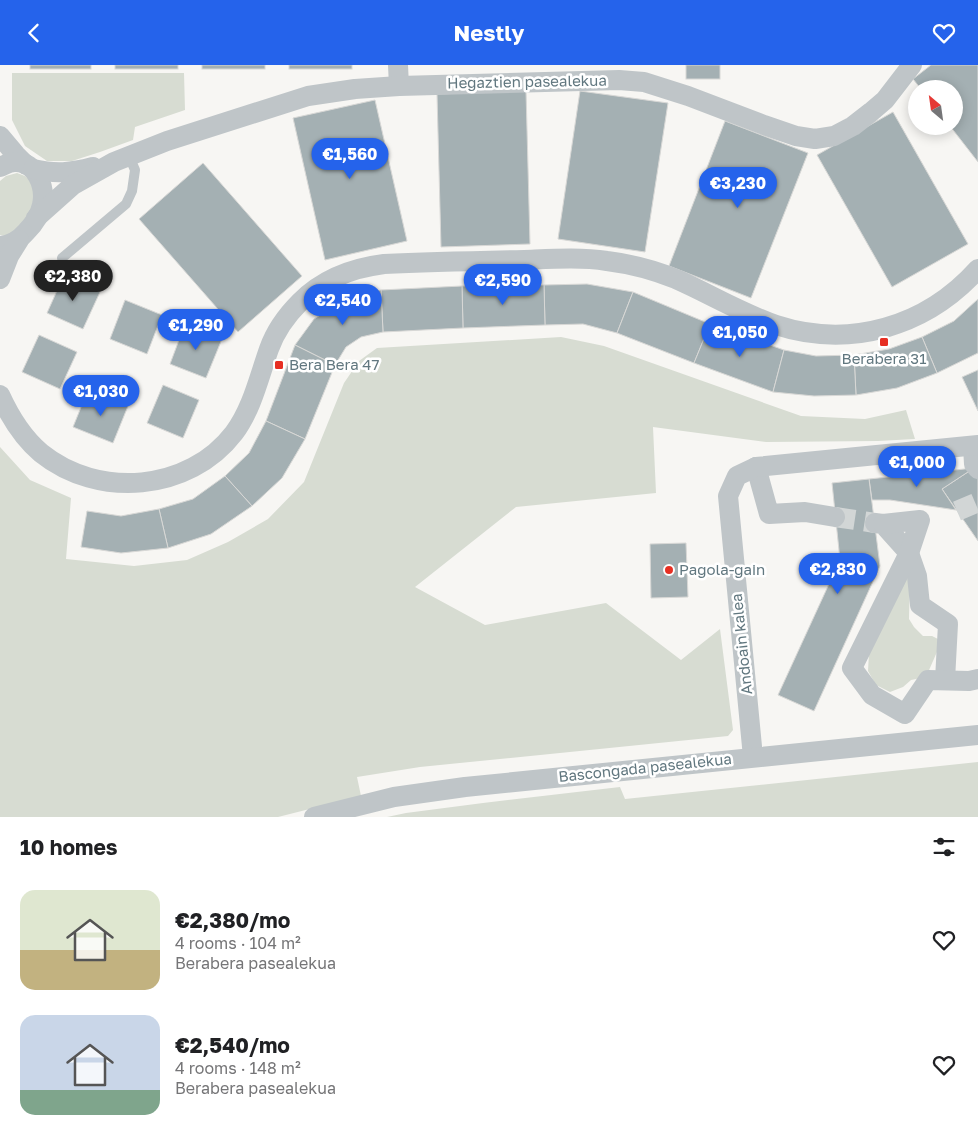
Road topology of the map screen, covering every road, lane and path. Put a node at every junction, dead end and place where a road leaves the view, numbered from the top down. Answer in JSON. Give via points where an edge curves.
{"nodes":[{"id":1,"x":398,"y":65,"type":"edge"},
{"id":2,"x":912,"y":65,"type":"edge"},
{"id":3,"x":399,"y":86,"type":"junction"},
{"id":4,"x":0,"y":136,"type":"edge"},
{"id":5,"x":122,"y":159,"type":"junction"},
{"id":6,"x":0,"y":167,"type":"edge"},
{"id":7,"x":30,"y":167,"type":"junction"},
{"id":8,"x":36,"y":219,"type":"junction"},
{"id":9,"x":9,"y":243,"type":"edge"},
{"id":10,"x":62,"y":258,"type":"dead end"},
{"id":11,"x":978,"y":269,"type":"edge"},
{"id":12,"x":0,"y":279,"type":"edge"},
{"id":13,"x":0,"y":395,"type":"edge"},
{"id":14,"x":975,"y":446,"type":"edge"},
{"id":15,"x":756,"y":467,"type":"junction"},
{"id":16,"x":978,"y":469,"type":"edge"},
{"id":17,"x":835,"y":517,"type":"tunnel mouth"},
{"id":18,"x":909,"y":553,"type":"junction"},
{"id":19,"x":978,"y":679,"type":"edge"},
{"id":20,"x":945,"y":680,"type":"junction"},
{"id":21,"x":905,"y":714,"type":"junction"},
{"id":22,"x":978,"y":735,"type":"edge"},
{"id":23,"x":908,"y":742,"type":"junction"},
{"id":24,"x":753,"y":757,"type":"junction"},
{"id":25,"x":314,"y":817,"type":"edge"}],
"edges":[{"from":1,"to":3,"type":"street"},
{"from":2,"to":3,"type":"street","name":"Hegaztien pasealekua","via":[[885,100],[853,126],[834,136],[815,139],[796,136],[644,82],[619,79]]},
{"from":3,"to":5,"type":"street","name":"Hegaztien pasealekua","via":[[308,96],[167,141]]},
{"from":4,"to":7,"type":"street"},
{"from":5,"to":7,"type":"street","name":"Hegaztien pasealekua","via":[[66,173]]},
{"from":5,"to":8,"type":"street","name":"Hegaztien pasealekua","via":[[73,185]]},
{"from":5,"to":10,"type":"lane","via":[[135,170],[126,204]]},
{"from":6,"to":7,"type":"street","name":"Hegaztien pasealekua","via":[[14,162]]},
{"from":7,"to":8,"type":"street","via":[[40,181],[43,198]]},
{"from":8,"to":9,"type":"street","name":"Hegaztien pasealekua","via":[[32,226]]},
{"from":9,"to":12,"type":"street","name":"Hegaztien pasealekua","via":[[9,257]]},
{"from":11,"to":13,"type":"street","via":[[953,294],[918,316],[879,330],[837,335],[775,324],[676,279],[605,261],[513,260],[366,266],[330,279],[300,301],[288,315],[270,347],[243,421],[221,447],[192,468],[142,483],[124,484],[89,478],[56,463],[22,433]]},
{"from":14,"to":15,"type":"street","name":"Andoain kalea"},
{"from":14,"to":16,"type":"street","via":[[974,464]]},
{"from":15,"to":17,"type":"street","via":[[769,514],[805,512]]},
{"from":15,"to":24,"type":"street","name":"Andoain kalea","via":[[737,476],[728,496]]},
{"from":18,"to":18,"type":"street","via":[[920,520],[879,524]]},
{"from":18,"to":20,"type":"street","via":[[917,576],[920,605],[948,623]]},
{"from":18,"to":21,"type":"street","via":[[852,668],[872,695]]},
{"from":19,"to":20,"type":"street"},
{"from":20,"to":21,"type":"street","via":[[928,680]]},
{"from":21,"to":23,"type":"street"},
{"from":22,"to":23,"type":"street","name":"Bascongada pasealekua"},
{"from":23,"to":24,"type":"street","name":"Bascongada pasealekua"},
{"from":24,"to":25,"type":"street","name":"Bascongada pasealekua","via":[[465,787],[394,797]]}]}
